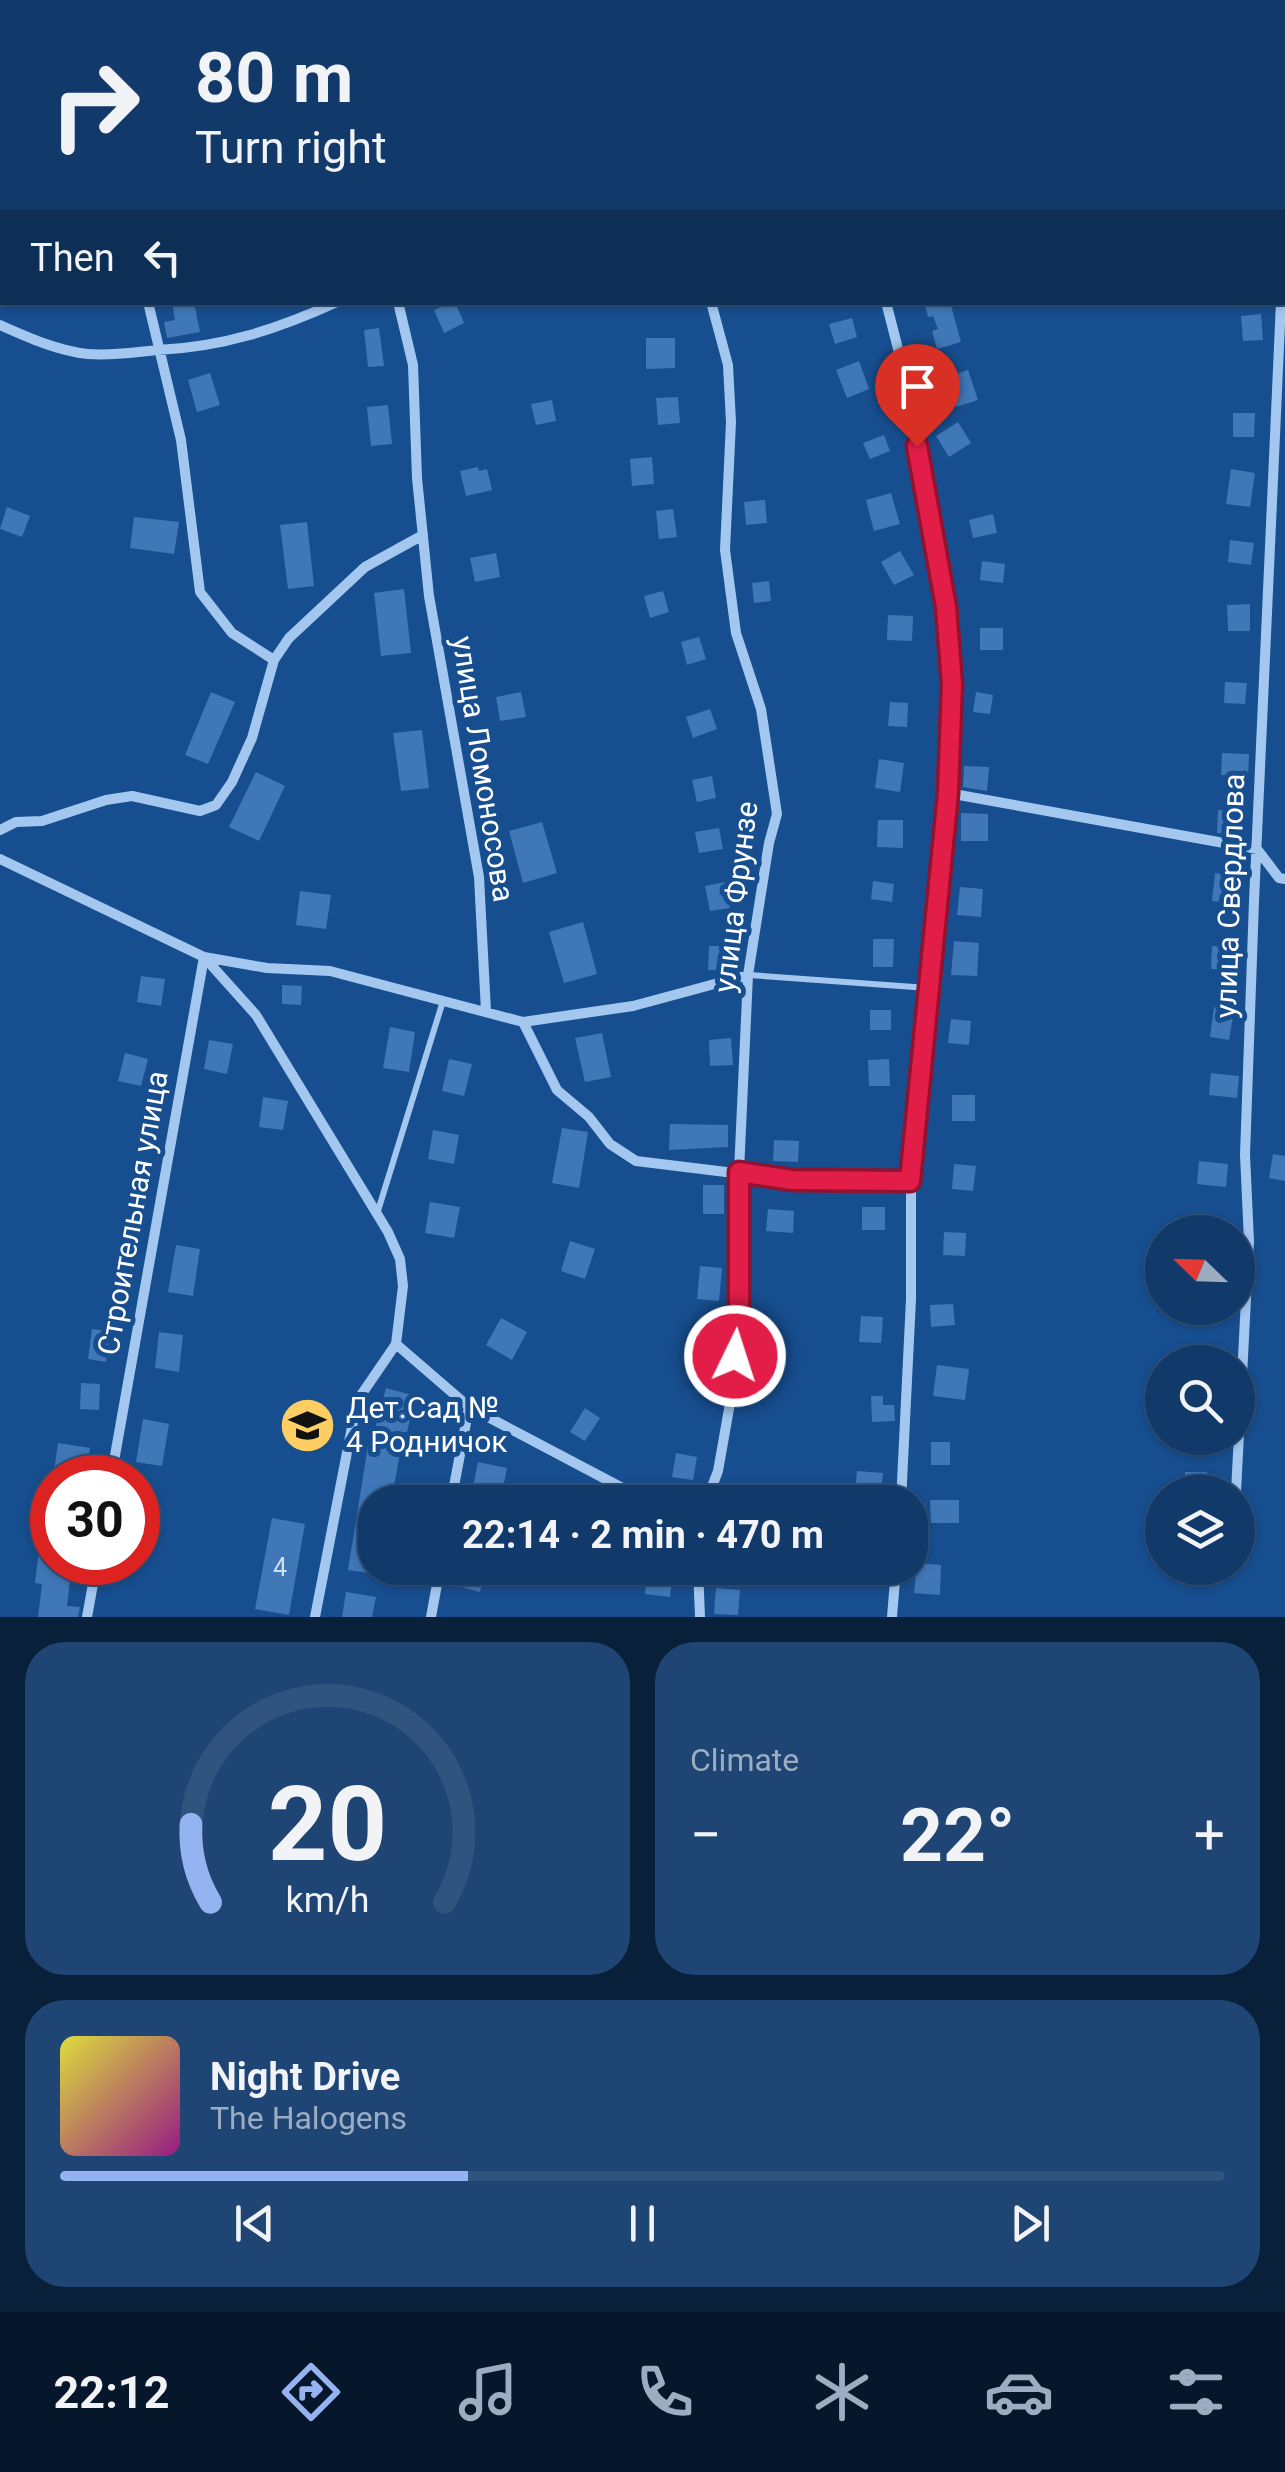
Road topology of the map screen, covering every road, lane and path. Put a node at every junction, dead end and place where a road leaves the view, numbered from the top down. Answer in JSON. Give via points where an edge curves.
{"nodes":[{"id":1,"x":149,"y":305,"type":"edge"},
{"id":2,"x":330,"y":305,"type":"edge"},
{"id":3,"x":399,"y":305,"type":"edge"},
{"id":4,"x":712,"y":305,"type":"edge"},
{"id":5,"x":887,"y":305,"type":"edge"},
{"id":6,"x":1282,"y":321,"type":"edge"},
{"id":7,"x":0,"y":325,"type":"edge"},
{"id":8,"x":159,"y":350,"type":"junction"},
{"id":9,"x":423,"y":535,"type":"junction"},
{"id":10,"x":274,"y":660,"type":"junction"},
{"id":11,"x":948,"y":793,"type":"junction"},
{"id":12,"x":0,"y":830,"type":"edge"},
{"id":13,"x":1257,"y":849,"type":"junction"},
{"id":14,"x":0,"y":858,"type":"edge"},
{"id":15,"x":1285,"y":879,"type":"edge"},
{"id":16,"x":204,"y":958,"type":"junction"},
{"id":17,"x":748,"y":975,"type":"junction"},
{"id":18,"x":928,"y":988,"type":"junction"},
{"id":19,"x":443,"y":1001,"type":"junction"},
{"id":20,"x":486,"y":1012,"type":"junction"},
{"id":21,"x":522,"y":1022,"type":"junction"},
{"id":22,"x":739,"y":1172,"type":"junction"},
{"id":23,"x":910,"y":1181,"type":"junction"},
{"id":24,"x":377,"y":1214,"type":"junction"},
{"id":25,"x":396,"y":1344,"type":"junction"},
{"id":26,"x":468,"y":1410,"type":"junction"},
{"id":27,"x":115,"y":1455,"type":"edge"},
{"id":28,"x":1237,"y":1475,"type":"edge"},
{"id":29,"x":454,"y":1485,"type":"edge"},
{"id":30,"x":616,"y":1485,"type":"edge"},
{"id":31,"x":713,"y":1485,"type":"edge"},
{"id":32,"x":902,"y":1485,"type":"edge"},
{"id":33,"x":92,"y":1585,"type":"edge"},
{"id":34,"x":437,"y":1585,"type":"edge"},
{"id":35,"x":699,"y":1585,"type":"edge"},
{"id":36,"x":895,"y":1585,"type":"edge"},
{"id":37,"x":87,"y":1617,"type":"edge"},
{"id":38,"x":315,"y":1617,"type":"edge"},
{"id":39,"x":431,"y":1617,"type":"edge"},
{"id":40,"x":700,"y":1617,"type":"edge"},
{"id":41,"x":892,"y":1617,"type":"edge"}],
"edges":[{"from":1,"to":8,"type":"street"},
{"from":2,"to":8,"type":"street","via":[[234,342]]},
{"from":3,"to":9,"type":"street","name":"улица Ломоносова","via":[[413,365]]},
{"from":4,"to":17,"type":"street","name":"улица Фрунзе","via":[[728,365],[725,550],[731,600],[762,709],[777,814]]},
{"from":5,"to":11,"type":"street","via":[[946,607],[952,684]]},
{"from":6,"to":13,"type":"street","name":"улица Свердлова"},
{"from":7,"to":8,"type":"street","via":[[86,354]]},
{"from":8,"to":10,"type":"street","via":[[180,440],[200,592],[232,632]]},
{"from":9,"to":10,"type":"street","via":[[365,567]]},
{"from":9,"to":20,"type":"street","name":"улица Ломоносова","via":[[480,876]]},
{"from":10,"to":12,"type":"street","via":[[252,738],[216,805],[200,812],[132,796]]},
{"from":11,"to":13,"type":"street"},
{"from":11,"to":18,"type":"street"},
{"from":13,"to":15,"type":"street"},
{"from":13,"to":28,"type":"street","name":"улица Свердлова"},
{"from":14,"to":16,"type":"street"},
{"from":16,"to":19,"type":"street","via":[[330,971]]},
{"from":16,"to":24,"type":"street","via":[[256,1015]]},
{"from":16,"to":27,"type":"street","name":"Строительная улица"},
{"from":17,"to":18,"type":"lane"},
{"from":17,"to":21,"type":"street","via":[[633,1006]]},
{"from":17,"to":22,"type":"street","name":"улица Фрунзе"},
{"from":18,"to":23,"type":"street"},
{"from":19,"to":20,"type":"street"},
{"from":19,"to":24,"type":"lane"},
{"from":20,"to":21,"type":"street"},
{"from":21,"to":22,"type":"street","via":[[557,1090],[610,1144],[636,1161]]},
{"from":22,"to":23,"type":"street","via":[[792,1180]]},
{"from":22,"to":31,"type":"street","name":"улица Фрунзе","via":[[737,1339]]},
{"from":23,"to":32,"type":"street"},
{"from":24,"to":25,"type":"street","via":[[400,1259]]},
{"from":25,"to":26,"type":"street"},
{"from":25,"to":38,"type":"street","via":[[357,1401]]},
{"from":26,"to":29,"type":"street"},
{"from":26,"to":30,"type":"street"},
{"from":33,"to":37,"type":"street"},
{"from":34,"to":39,"type":"street"},
{"from":35,"to":40,"type":"street"},
{"from":36,"to":41,"type":"street"}]}
